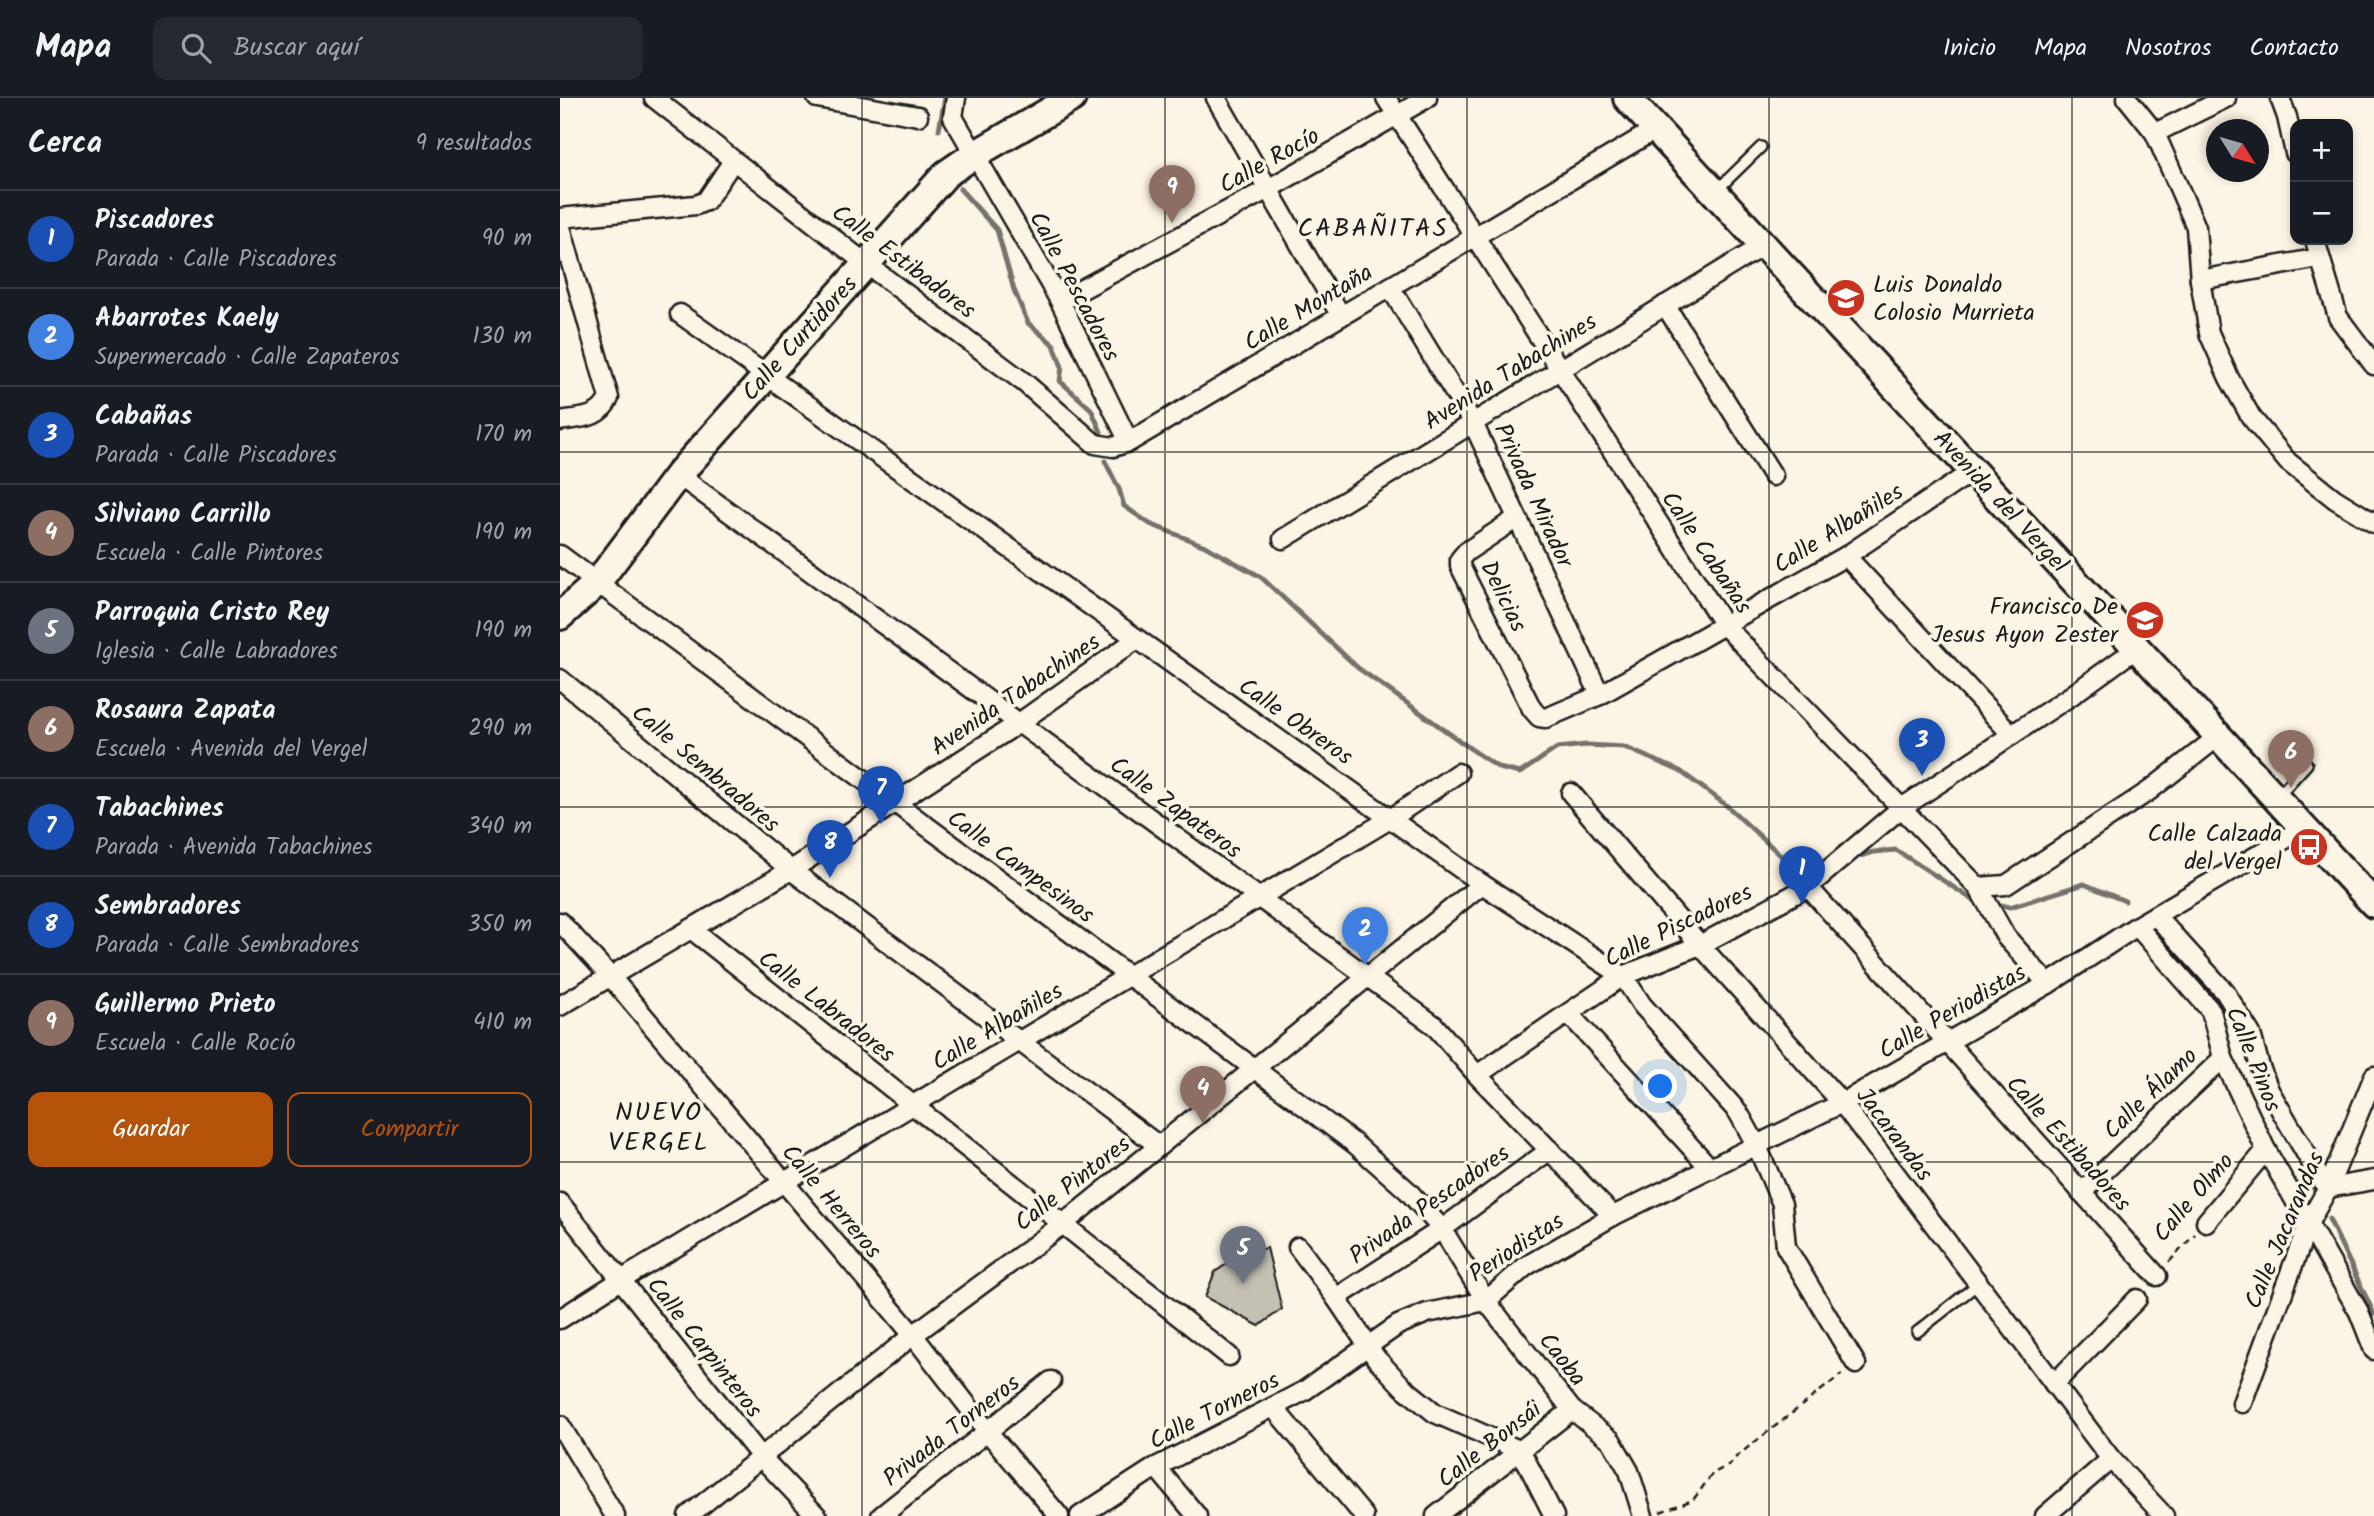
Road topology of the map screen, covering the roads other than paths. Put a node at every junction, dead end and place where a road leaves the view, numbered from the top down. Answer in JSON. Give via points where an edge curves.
{"nodes":[{"id":1,"x":654,"y":98,"type":"edge"},
{"id":2,"x":817,"y":98,"type":"edge"},
{"id":3,"x":956,"y":98,"type":"edge"},
{"id":4,"x":1072,"y":98,"type":"edge"},
{"id":5,"x":1216,"y":98,"type":"edge"},
{"id":6,"x":1386,"y":98,"type":"edge"},
{"id":7,"x":1427,"y":98,"type":"edge"},
{"id":8,"x":1627,"y":98,"type":"edge"},
{"id":9,"x":2127,"y":98,"type":"edge"},
{"id":10,"x":2226,"y":98,"type":"edge"},
{"id":11,"x":2280,"y":98,"type":"edge"},
{"id":12,"x":918,"y":116,"type":"dead end"},
{"id":13,"x":1397,"y":116,"type":"junction"},
{"id":14,"x":1656,"y":129,"type":"junction"},
{"id":15,"x":2290,"y":130,"type":"edge"},
{"id":16,"x":2155,"y":133,"type":"junction"},
{"id":17,"x":1761,"y":147,"type":"dead end"},
{"id":18,"x":974,"y":155,"type":"junction"},
{"id":19,"x":733,"y":160,"type":"junction"},
{"id":20,"x":1268,"y":190,"type":"junction"},
{"id":21,"x":1715,"y":192,"type":"junction"},
{"id":22,"x":560,"y":218,"type":"edge"},
{"id":23,"x":560,"y":224,"type":"edge"},
{"id":24,"x":1474,"y":237,"type":"junction"},
{"id":25,"x":1764,"y":245,"type":"junction"},
{"id":26,"x":2317,"y":249,"type":"edge"},
{"id":27,"x":865,"y":263,"type":"junction"},
{"id":28,"x":2200,"y":280,"type":"junction"},
{"id":29,"x":1390,"y":287,"type":"junction"},
{"id":30,"x":1060,"y":301,"type":"junction"},
{"id":31,"x":1665,"y":305,"type":"junction"},
{"id":32,"x":680,"y":314,"type":"dead end"},
{"id":33,"x":1341,"y":316,"type":"junction"},
{"id":34,"x":2374,"y":365,"type":"edge"},
{"id":35,"x":1560,"y":370,"type":"junction"},
{"id":36,"x":766,"y":375,"type":"junction"},
{"id":37,"x":560,"y":421,"type":"edge"},
{"id":38,"x":1473,"y":423,"type":"junction"},
{"id":39,"x":1129,"y":442,"type":"junction"},
{"id":40,"x":1973,"y":471,"type":"junction"},
{"id":41,"x":678,"y":475,"type":"junction"},
{"id":42,"x":1773,"y":475,"type":"dead end"},
{"id":43,"x":1517,"y":518,"type":"junction"},
{"id":44,"x":2374,"y":523,"type":"edge"},
{"id":45,"x":1283,"y":539,"type":"dead end"},
{"id":46,"x":560,"y":555,"type":"edge"},
{"id":47,"x":1846,"y":556,"type":"junction"},
{"id":48,"x":597,"y":583,"type":"junction"},
{"id":49,"x":560,"y":616,"type":"edge"},
{"id":50,"x":1724,"y":625,"type":"junction"},
{"id":51,"x":1137,"y":639,"type":"junction"},
{"id":52,"x":2137,"y":648,"type":"junction"},
{"id":53,"x":560,"y":679,"type":"edge"},
{"id":54,"x":1600,"y":695,"type":"junction"},
{"id":55,"x":1539,"y":717,"type":"joint"},
{"id":56,"x":1019,"y":723,"type":"junction"},
{"id":57,"x":2012,"y":734,"type":"junction"},
{"id":58,"x":2220,"y":736,"type":"junction"},
{"id":59,"x":2307,"y":764,"type":"dead end"},
{"id":60,"x":1458,"y":773,"type":"dead end"},
{"id":61,"x":1570,"y":793,"type":"dead end"},
{"id":62,"x":2276,"y":797,"type":"junction"},
{"id":63,"x":895,"y":803,"type":"junction"},
{"id":64,"x":1900,"y":809,"type":"junction"},
{"id":65,"x":1390,"y":819,"type":"junction"},
{"id":66,"x":2304,"y":828,"type":"junction"},
{"id":67,"x":791,"y":870,"type":"junction"},
{"id":68,"x":1482,"y":884,"type":"junction"},
{"id":69,"x":1808,"y":887,"type":"junction"},
{"id":70,"x":1978,"y":887,"type":"junction"},
{"id":71,"x":1259,"y":897,"type":"junction"},
{"id":72,"x":2374,"y":904,"type":"edge"},
{"id":73,"x":2155,"y":916,"type":"junction"},
{"id":74,"x":560,"y":922,"type":"edge"},
{"id":75,"x":2137,"y":926,"type":"junction"},
{"id":76,"x":691,"y":929,"type":"junction"},
{"id":77,"x":1700,"y":945,"type":"junction"},
{"id":78,"x":610,"y":976,"type":"junction"},
{"id":79,"x":1129,"y":976,"type":"junction"},
{"id":80,"x":1623,"y":976,"type":"junction"},
{"id":81,"x":1368,"y":977,"type":"junction"},
{"id":82,"x":2048,"y":984,"type":"junction"},
{"id":83,"x":560,"y":1006,"type":"edge"},
{"id":84,"x":1569,"y":1014,"type":"junction"},
{"id":85,"x":1019,"y":1042,"type":"junction"},
{"id":86,"x":1946,"y":1042,"type":"junction"},
{"id":87,"x":2223,"y":1058,"type":"junction"},
{"id":88,"x":1255,"y":1069,"type":"junction"},
{"id":89,"x":1477,"y":1075,"type":"junction"},
{"id":90,"x":2374,"y":1076,"type":"edge"},
{"id":91,"x":1842,"y":1103,"type":"junction"},
{"id":92,"x":913,"y":1105,"type":"junction"},
{"id":93,"x":1159,"y":1146,"type":"junction"},
{"id":94,"x":1757,"y":1146,"type":"junction"},
{"id":95,"x":1550,"y":1150,"type":"junction"},
{"id":96,"x":2266,"y":1150,"type":"junction"},
{"id":97,"x":1711,"y":1169,"type":"junction"},
{"id":98,"x":2374,"y":1180,"type":"edge"},
{"id":99,"x":784,"y":1182,"type":"junction"},
{"id":100,"x":2328,"y":1188,"type":"junction"},
{"id":101,"x":2081,"y":1193,"type":"junction"},
{"id":102,"x":560,"y":1203,"type":"edge"},
{"id":103,"x":1613,"y":1216,"type":"junction"},
{"id":104,"x":2206,"y":1222,"type":"road end"},
{"id":105,"x":2309,"y":1222,"type":"junction"},
{"id":106,"x":1063,"y":1224,"type":"junction"},
{"id":107,"x":1442,"y":1230,"type":"junction"},
{"id":108,"x":1297,"y":1247,"type":"dead end"},
{"id":109,"x":2157,"y":1276,"type":"road end"},
{"id":110,"x":621,"y":1280,"type":"junction"},
{"id":111,"x":1978,"y":1284,"type":"junction"},
{"id":112,"x":1336,"y":1298,"type":"junction"},
{"id":113,"x":2137,"y":1299,"type":"dead end"},
{"id":114,"x":1486,"y":1301,"type":"junction"},
{"id":115,"x":560,"y":1319,"type":"edge"},
{"id":116,"x":1917,"y":1332,"type":"dead end"},
{"id":117,"x":913,"y":1335,"type":"junction"},
{"id":118,"x":1369,"y":1347,"type":"junction"},
{"id":119,"x":2374,"y":1350,"type":"edge"},
{"id":120,"x":1229,"y":1356,"type":"dead end"},
{"id":121,"x":1856,"y":1364,"type":"road end"},
{"id":122,"x":1051,"y":1381,"type":"dead end"},
{"id":123,"x":2054,"y":1384,"type":"junction"},
{"id":124,"x":2242,"y":1403,"type":"dead end"},
{"id":125,"x":1273,"y":1407,"type":"junction"},
{"id":126,"x":1572,"y":1410,"type":"junction"},
{"id":127,"x":560,"y":1425,"type":"edge"},
{"id":128,"x":988,"y":1432,"type":"junction"},
{"id":129,"x":1521,"y":1451,"type":"junction"},
{"id":130,"x":762,"y":1458,"type":"junction"},
{"id":131,"x":2111,"y":1459,"type":"junction"},
{"id":132,"x":1156,"y":1467,"type":"junction"},
{"id":133,"x":615,"y":1516,"type":"edge"},
{"id":134,"x":688,"y":1516,"type":"edge"},
{"id":135,"x":817,"y":1516,"type":"edge"},
{"id":136,"x":881,"y":1516,"type":"edge"},
{"id":137,"x":1059,"y":1516,"type":"edge"},
{"id":138,"x":1080,"y":1516,"type":"edge"},
{"id":139,"x":1197,"y":1516,"type":"edge"},
{"id":140,"x":1364,"y":1516,"type":"edge"},
{"id":141,"x":1436,"y":1516,"type":"edge"},
{"id":142,"x":1554,"y":1516,"type":"edge"},
{"id":143,"x":1643,"y":1516,"type":"edge"},
{"id":144,"x":2045,"y":1516,"type":"edge"},
{"id":145,"x":2164,"y":1516,"type":"edge"}],
"edges":[{"from":1,"to":19,"type":"street","name":"Calle Estibadores"},
{"from":2,"to":12,"type":"street"},
{"from":3,"to":18,"type":"street","name":"Calle Pescadores","via":[[953,117]]},
{"from":4,"to":18,"type":"street","name":"Calle Curtidores"},
{"from":5,"to":20,"type":"street"},
{"from":6,"to":13,"type":"street","name":"Calle Cabañas"},
{"from":7,"to":13,"type":"street","name":"Calle Rocío"},
{"from":8,"to":14,"type":"street","name":"Avenida del Vergel"},
{"from":9,"to":16,"type":"street"},
{"from":10,"to":16,"type":"street"},
{"from":11,"to":15,"type":"street"},
{"from":13,"to":20,"type":"street","name":"Calle Rocío"},
{"from":13,"to":24,"type":"street","name":"Calle Cabañas"},
{"from":14,"to":21,"type":"street","name":"Avenida del Vergel"},
{"from":14,"to":24,"type":"street","name":"Calle Montaña"},
{"from":16,"to":28,"type":"street","via":[[2196,227]]},
{"from":17,"to":21,"type":"lane"},
{"from":18,"to":27,"type":"street","name":"Calle Curtidores","via":[[946,174]]},
{"from":18,"to":30,"type":"street","name":"Calle Pescadores"},
{"from":19,"to":22,"type":"street","via":[[706,201],[696,205]]},
{"from":19,"to":27,"type":"street","name":"Calle Estibadores"},
{"from":20,"to":30,"type":"street","name":"Calle Rocío"},
{"from":20,"to":33,"type":"street"},
{"from":21,"to":25,"type":"street","name":"Avenida del Vergel"},
{"from":23,"to":37,"type":"street","via":[[609,398],[604,409],[594,415]]},
{"from":24,"to":29,"type":"street","name":"Calle Montaña"},
{"from":24,"to":35,"type":"street","name":"Calle Cabañas"},
{"from":25,"to":31,"type":"street","name":"Avenida Tabachines"},
{"from":25,"to":40,"type":"street","name":"Avenida del Vergel"},
{"from":26,"to":28,"type":"street"},
{"from":26,"to":34,"type":"street","via":[[2338,317]]},
{"from":27,"to":36,"type":"street","name":"Calle Curtidores"},
{"from":27,"to":39,"type":"street","name":"Calle Estibadores","via":[[1025,383],[1095,443],[1112,447]]},
{"from":28,"to":44,"type":"street","via":[[2209,334],[2251,417],[2288,462]]},
{"from":29,"to":33,"type":"street","name":"Calle Montaña"},
{"from":29,"to":38,"type":"street","name":"Privada Mirador"},
{"from":30,"to":39,"type":"street","name":"Calle Pescadores"},
{"from":31,"to":35,"type":"street","name":"Avenida Tabachines"},
{"from":31,"to":42,"type":"street"},
{"from":32,"to":36,"type":"street","name":"Calle Obreros"},
{"from":33,"to":39,"type":"street","name":"Calle Montaña"},
{"from":35,"to":38,"type":"street","name":"Avenida Tabachines"},
{"from":35,"to":50,"type":"street","name":"Calle Cabañas"},
{"from":36,"to":41,"type":"street","name":"Calle Curtidores"},
{"from":36,"to":51,"type":"street","name":"Calle Obreros"},
{"from":38,"to":43,"type":"street","name":"Privada Mirador"},
{"from":38,"to":45,"type":"street","name":"Avenida Tabachines"},
{"from":40,"to":47,"type":"street","name":"Calle Albañiles"},
{"from":40,"to":52,"type":"street","name":"Avenida del Vergel"},
{"from":41,"to":48,"type":"street","name":"Calle Curtidores"},
{"from":41,"to":56,"type":"street","name":"Calle Zapateros"},
{"from":43,"to":54,"type":"street","name":"Privada Mirador"},
{"from":43,"to":55,"type":"street","name":"Delicias","via":[[1466,552],[1460,566]]},
{"from":46,"to":48,"type":"street","name":"Calle Campesinos"},
{"from":47,"to":50,"type":"street","name":"Calle Albañiles"},
{"from":47,"to":57,"type":"street"},
{"from":48,"to":49,"type":"street","name":"Calle Curtidores"},
{"from":48,"to":63,"type":"street","name":"Calle Campesinos"},
{"from":50,"to":54,"type":"street","name":"Calle Albañiles"},
{"from":50,"to":64,"type":"street","name":"Calle Cabañas"},
{"from":51,"to":56,"type":"street","name":"Avenida Tabachines"},
{"from":51,"to":65,"type":"street","name":"Calle Obreros"},
{"from":52,"to":57,"type":"street","name":"Calle Piscadores"},
{"from":52,"to":58,"type":"street","name":"Avenida del Vergel"},
{"from":53,"to":67,"type":"street","name":"Calle Sembradores"},
{"from":54,"to":55,"type":"street","name":"Calle Albañiles"},
{"from":56,"to":63,"type":"street","name":"Avenida Tabachines"},
{"from":56,"to":71,"type":"street","name":"Calle Zapateros"},
{"from":57,"to":64,"type":"street","name":"Calle Piscadores"},
{"from":58,"to":62,"type":"street","name":"Avenida del Vergel"},
{"from":58,"to":70,"type":"street","via":[[2149,791],[2006,885]]},
{"from":59,"to":62,"type":"lane"},
{"from":60,"to":65,"type":"street","name":"Calle Albañiles"},
{"from":61,"to":77,"type":"street","name":"Jacarandas"},
{"from":62,"to":66,"type":"street","name":"Avenida del Vergel"},
{"from":63,"to":67,"type":"street","name":"Avenida Tabachines"},
{"from":63,"to":79,"type":"street","name":"Calle Campesinos"},
{"from":64,"to":69,"type":"street","name":"Calle Piscadores"},
{"from":64,"to":70,"type":"street","name":"Calle Cabañas"},
{"from":65,"to":68,"type":"street","name":"Calle Obreros"},
{"from":65,"to":71,"type":"street","name":"Calle Albañiles"},
{"from":66,"to":72,"type":"street","name":"Avenida del Vergel"},
{"from":66,"to":73,"type":"street","name":"Calle Periodistas"},
{"from":67,"to":76,"type":"street","name":"Avenida Tabachines"},
{"from":67,"to":85,"type":"street","name":"Calle Sembradores"},
{"from":68,"to":80,"type":"street","name":"Calle Obreros"},
{"from":68,"to":81,"type":"street","name":"Calle Pintores"},
{"from":69,"to":77,"type":"street","name":"Calle Piscadores"},
{"from":69,"to":86,"type":"street","name":"Calle Estibadores"},
{"from":70,"to":82,"type":"street","name":"Calle Cabañas","via":[[2006,937]]},
{"from":71,"to":79,"type":"street","name":"Calle Albañiles"},
{"from":71,"to":81,"type":"street","name":"Calle Zapateros"},
{"from":73,"to":75,"type":"street","name":"Calle Periodistas"},
{"from":73,"to":100,"type":"street","via":[[2225,992],[2251,1034],[2269,1090]]},
{"from":74,"to":78,"type":"street","name":"Calle Herreros"},
{"from":75,"to":82,"type":"street","name":"Calle Periodistas"},
{"from":75,"to":87,"type":"street","name":"Calle Pinos","via":[[2211,1011]]},
{"from":76,"to":78,"type":"street","name":"Avenida Tabachines"},
{"from":76,"to":92,"type":"street","name":"Calle Labradores"},
{"from":77,"to":80,"type":"street","name":"Calle Piscadores"},
{"from":77,"to":91,"type":"street","name":"Jacarandas"},
{"from":78,"to":83,"type":"street","name":"Avenida Tabachines"},
{"from":78,"to":99,"type":"street","name":"Calle Herreros"},
{"from":79,"to":85,"type":"street","name":"Calle Albañiles"},
{"from":79,"to":88,"type":"street","name":"Calle Campesinos"},
{"from":80,"to":84,"type":"street","name":"Calle Piscadores"},
{"from":80,"to":94,"type":"street","name":"Calle Obreros","via":[[1642,1005],[1738,1112]]},
{"from":81,"to":88,"type":"street","name":"Calle Pintores"},
{"from":81,"to":89,"type":"street","name":"Calle Zapateros","via":[[1434,1024]]},
{"from":82,"to":86,"type":"street","name":"Calle Periodistas"},
{"from":84,"to":89,"type":"street","name":"Calle Piscadores"},
{"from":84,"to":97,"type":"street"},
{"from":85,"to":92,"type":"street","name":"Calle Albañiles"},
{"from":85,"to":93,"type":"street","name":"Calle Sembradores"},
{"from":86,"to":91,"type":"street","name":"Calle Periodistas"},
{"from":86,"to":101,"type":"street","name":"Calle Estibadores"},
{"from":87,"to":96,"type":"street","name":"Calle Pinos"},
{"from":87,"to":101,"type":"street","name":"Calle Álamo"},
{"from":88,"to":93,"type":"street","name":"Calle Pintores"},
{"from":88,"to":107,"type":"street","name":"Calle Campesinos","via":[[1355,1144],[1408,1191]]},
{"from":89,"to":95,"type":"street","name":"Calle Zapateros"},
{"from":90,"to":100,"type":"street","name":"Calle Jacarandas"},
{"from":91,"to":94,"type":"street","name":"Calle Periodistas"},
{"from":91,"to":111,"type":"street","name":"Jacarandas"},
{"from":92,"to":99,"type":"street","name":"Calle Albañiles"},
{"from":92,"to":106,"type":"street","name":"Calle Labradores"},
{"from":93,"to":106,"type":"street","name":"Calle Pintores"},
{"from":94,"to":97,"type":"street","name":"Calle Periodistas"},
{"from":94,"to":121,"type":"street","name":"Calle Obreros","via":[[1782,1204],[1786,1247]]},
{"from":95,"to":103,"type":"street","name":"Calle Zapateros"},
{"from":95,"to":107,"type":"street","name":"Privada Pescadores"},
{"from":96,"to":104,"type":"street","name":"Calle Olmo"},
{"from":96,"to":105,"type":"street","name":"Calle Pinos"},
{"from":97,"to":103,"type":"street","name":"Calle Periodistas"},
{"from":98,"to":100,"type":"street"},
{"from":99,"to":110,"type":"street","name":"Calle Albañiles"},
{"from":99,"to":117,"type":"street","name":"Calle Herreros"},
{"from":100,"to":105,"type":"street","name":"Calle Jacarandas"},
{"from":101,"to":109,"type":"street","name":"Calle Estibadores"},
{"from":102,"to":110,"type":"street","name":"Calle Carpinteros"},
{"from":103,"to":114,"type":"street","name":"Periodistas","via":[[1526,1266]]},
{"from":105,"to":119,"type":"street","name":"Calle Pinos","via":[[2359,1312]]},
{"from":105,"to":124,"type":"street","name":"Calle Jacarandas"},
{"from":106,"to":117,"type":"street","name":"Calle Pintores"},
{"from":106,"to":120,"type":"street","name":"Calle Labradores"},
{"from":107,"to":112,"type":"street","name":"Privada Pescadores"},
{"from":107,"to":114,"type":"street","name":"Caoba"},
{"from":108,"to":112,"type":"street"},
{"from":110,"to":115,"type":"street","name":"Calle Albañiles"},
{"from":110,"to":130,"type":"street","name":"Calle Carpinteros"},
{"from":111,"to":116,"type":"lane"},
{"from":111,"to":123,"type":"street","name":"Jacarandas"},
{"from":112,"to":118,"type":"street"},
{"from":113,"to":123,"type":"street"},
{"from":114,"to":118,"type":"street","name":"Periodistas","via":[[1427,1312],[1398,1325]]},
{"from":114,"to":126,"type":"street","name":"Caoba"},
{"from":117,"to":128,"type":"street","name":"Calle Herreros"},
{"from":117,"to":130,"type":"street","name":"Calle Pintores"},
{"from":118,"to":125,"type":"street","name":"Calle Torneros"},
{"from":118,"to":129,"type":"street","via":[[1403,1387],[1436,1413]]},
{"from":122,"to":128,"type":"street","name":"Privada Torneros"},
{"from":123,"to":131,"type":"street","name":"Jacarandas"},
{"from":125,"to":132,"type":"street","name":"Calle Torneros"},
{"from":125,"to":140,"type":"street"},
{"from":126,"to":129,"type":"street","name":"Calle Bonsái"},
{"from":126,"to":143,"type":"street","name":"Caoba","via":[[1611,1440],[1629,1471]]},
{"from":127,"to":133,"type":"street"},
{"from":128,"to":136,"type":"street","name":"Privada Torneros"},
{"from":128,"to":137,"type":"street","name":"Calle Herreros"},
{"from":129,"to":141,"type":"street","name":"Calle Bonsái"},
{"from":129,"to":142,"type":"street"},
{"from":130,"to":134,"type":"street","name":"Calle Pintores"},
{"from":130,"to":135,"type":"street","name":"Calle Carpinteros"},
{"from":131,"to":144,"type":"street"},
{"from":131,"to":145,"type":"street","name":"Jacarandas"},
{"from":132,"to":138,"type":"street","name":"Calle Torneros"},
{"from":132,"to":139,"type":"street"}]}
